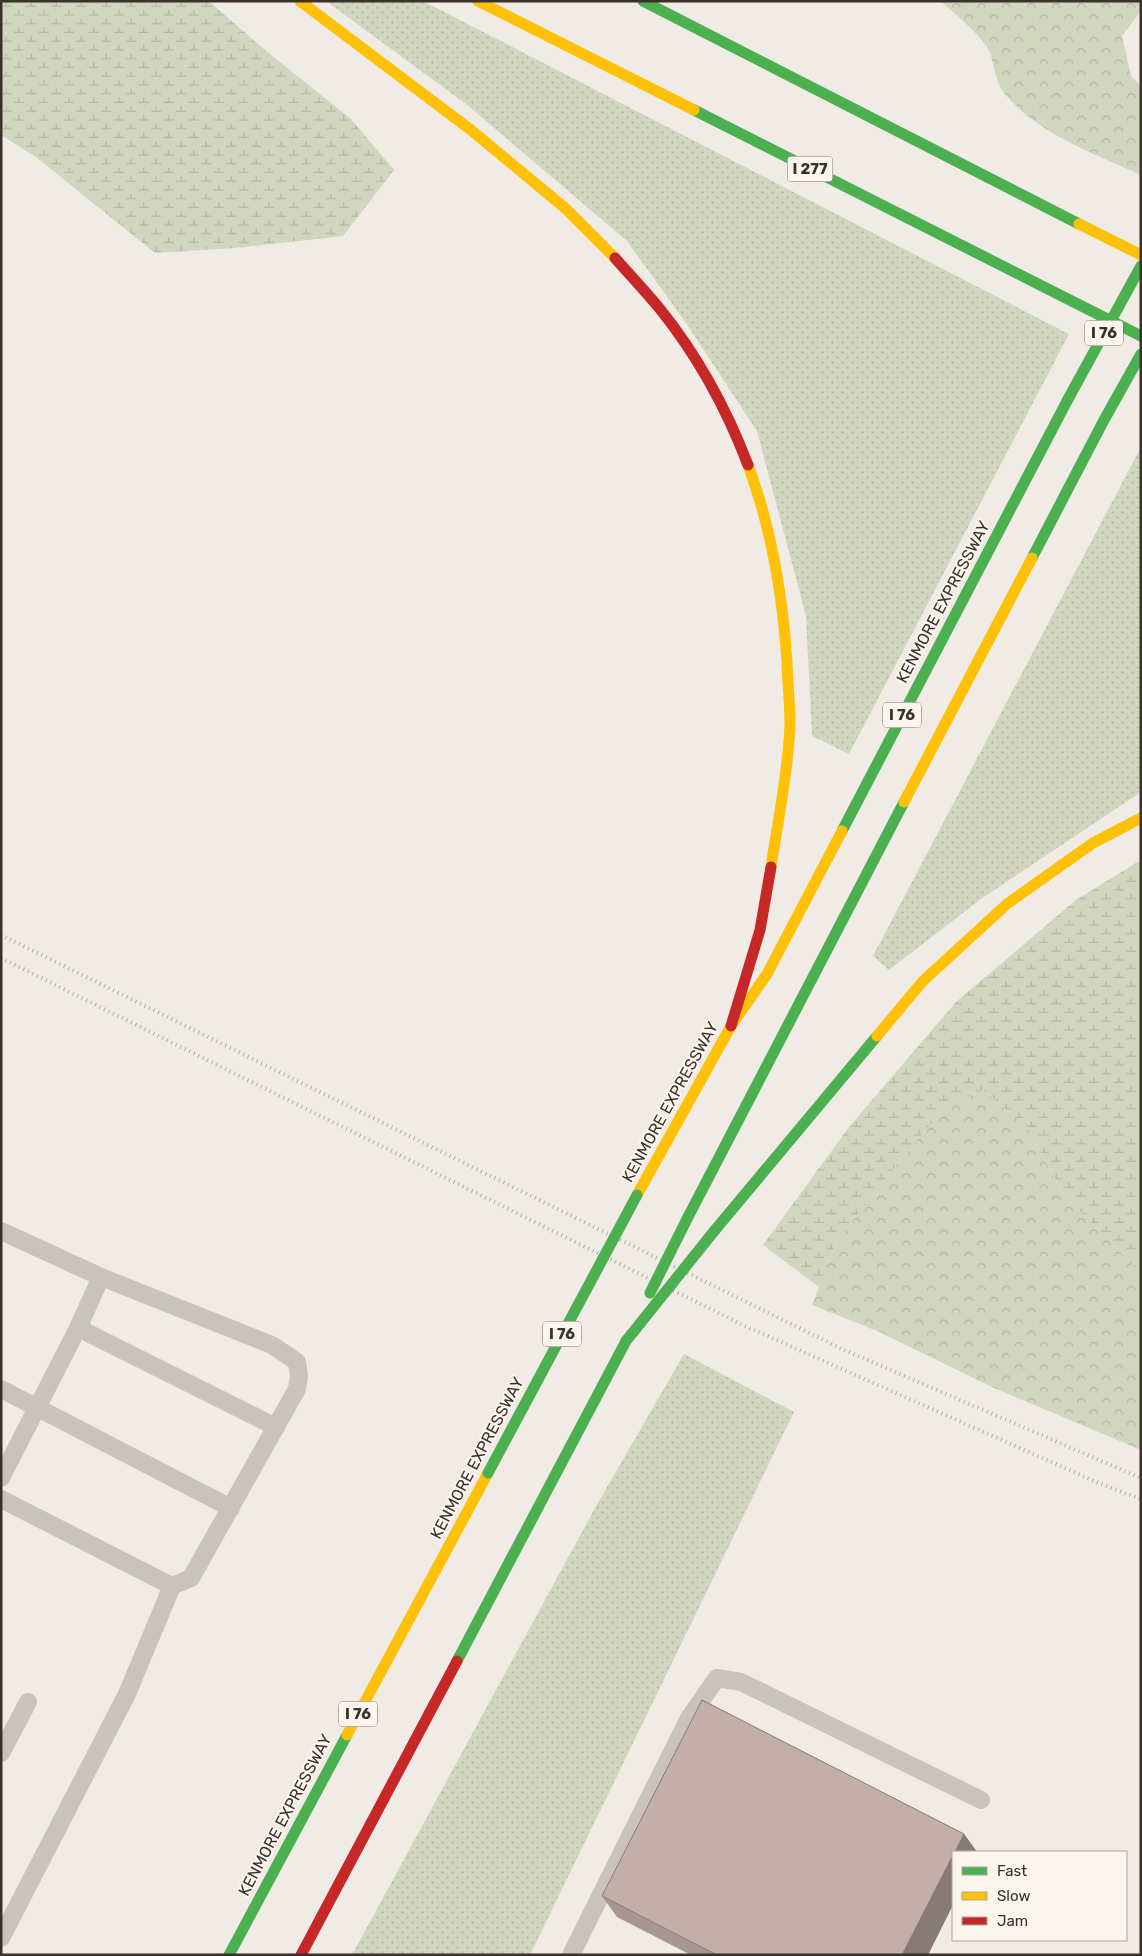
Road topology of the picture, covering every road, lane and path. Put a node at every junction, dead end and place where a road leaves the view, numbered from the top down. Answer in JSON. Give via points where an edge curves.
{"nodes":[{"id":1,"x":300,"y":1,"type":"edge"},
{"id":2,"x":478,"y":1,"type":"edge"},
{"id":3,"x":643,"y":1,"type":"edge"},
{"id":4,"x":908,"y":136,"type":"junction"},
{"id":5,"x":1051,"y":197,"type":"dead end"},
{"id":6,"x":1141,"y":255,"type":"edge"},
{"id":7,"x":1141,"y":266,"type":"edge"},
{"id":8,"x":1141,"y":336,"type":"edge"},
{"id":9,"x":1141,"y":354,"type":"edge"},
{"id":10,"x":1141,"y":818,"type":"edge"},
{"id":11,"x":731,"y":1026,"type":"junction"},
{"id":12,"x":1,"y":1231,"type":"edge"},
{"id":13,"x":101,"y":1277,"type":"junction"},
{"id":14,"x":78,"y":1328,"type":"junction"},
{"id":15,"x":626,"y":1341,"type":"junction"},
{"id":16,"x":1,"y":1389,"type":"edge"},
{"id":17,"x":37,"y":1407,"type":"junction"},
{"id":18,"x":276,"y":1427,"type":"junction"},
{"id":19,"x":3,"y":1470,"type":"edge"},
{"id":20,"x":1,"y":1500,"type":"edge"},
{"id":21,"x":230,"y":1508,"type":"junction"},
{"id":22,"x":172,"y":1586,"type":"junction"},
{"id":23,"x":28,"y":1702,"type":"dead end"},
{"id":24,"x":1,"y":1753,"type":"edge"},
{"id":25,"x":981,"y":1800,"type":"dead end"},
{"id":26,"x":1,"y":1938,"type":"edge"},
{"id":27,"x":229,"y":1955,"type":"edge"},
{"id":28,"x":301,"y":1955,"type":"edge"},
{"id":29,"x":571,"y":1955,"type":"edge"}],
"edges":[{"from":1,"to":11,"type":"highway","via":[[472,130],[604,245],[666,318],[694,357],[734,428],[758,492],[769,536],[787,653],[790,723],[784,787],[760,930]]},
{"from":2,"to":8,"type":"highway","number":"I 277"},
{"from":3,"to":4,"type":"highway"},
{"from":4,"to":5,"type":"highway"},
{"from":4,"to":6,"type":"highway"},
{"from":7,"to":11,"type":"highway","name":"KENMORE EXPRESSWAY","number":"I 76","bridge":true,"via":[[767,974]]},
{"from":9,"to":15,"type":"highway","bridge":true},
{"from":10,"to":15,"type":"highway","bridge":true,"via":[[1093,843],[1007,904],[923,981]]},
{"from":11,"to":27,"type":"highway","name":"KENMORE EXPRESSWAY","number":"I 76","bridge":true},
{"from":12,"to":13,"type":"lane"},
{"from":13,"to":14,"type":"lane"},
{"from":13,"to":18,"type":"lane","via":[[272,1345],[297,1362],[300,1376],[297,1389]]},
{"from":14,"to":17,"type":"lane"},
{"from":14,"to":18,"type":"lane"},
{"from":15,"to":28,"type":"highway"},
{"from":16,"to":17,"type":"lane"},
{"from":17,"to":19,"type":"lane"},
{"from":17,"to":21,"type":"lane"},
{"from":18,"to":21,"type":"lane"},
{"from":20,"to":22,"type":"lane"},
{"from":21,"to":22,"type":"lane","via":[[191,1578]]},
{"from":22,"to":26,"type":"lane","via":[[127,1694]]},
{"from":23,"to":24,"type":"lane"},
{"from":25,"to":29,"type":"lane","via":[[741,1682],[717,1678],[689,1718]]}]}
